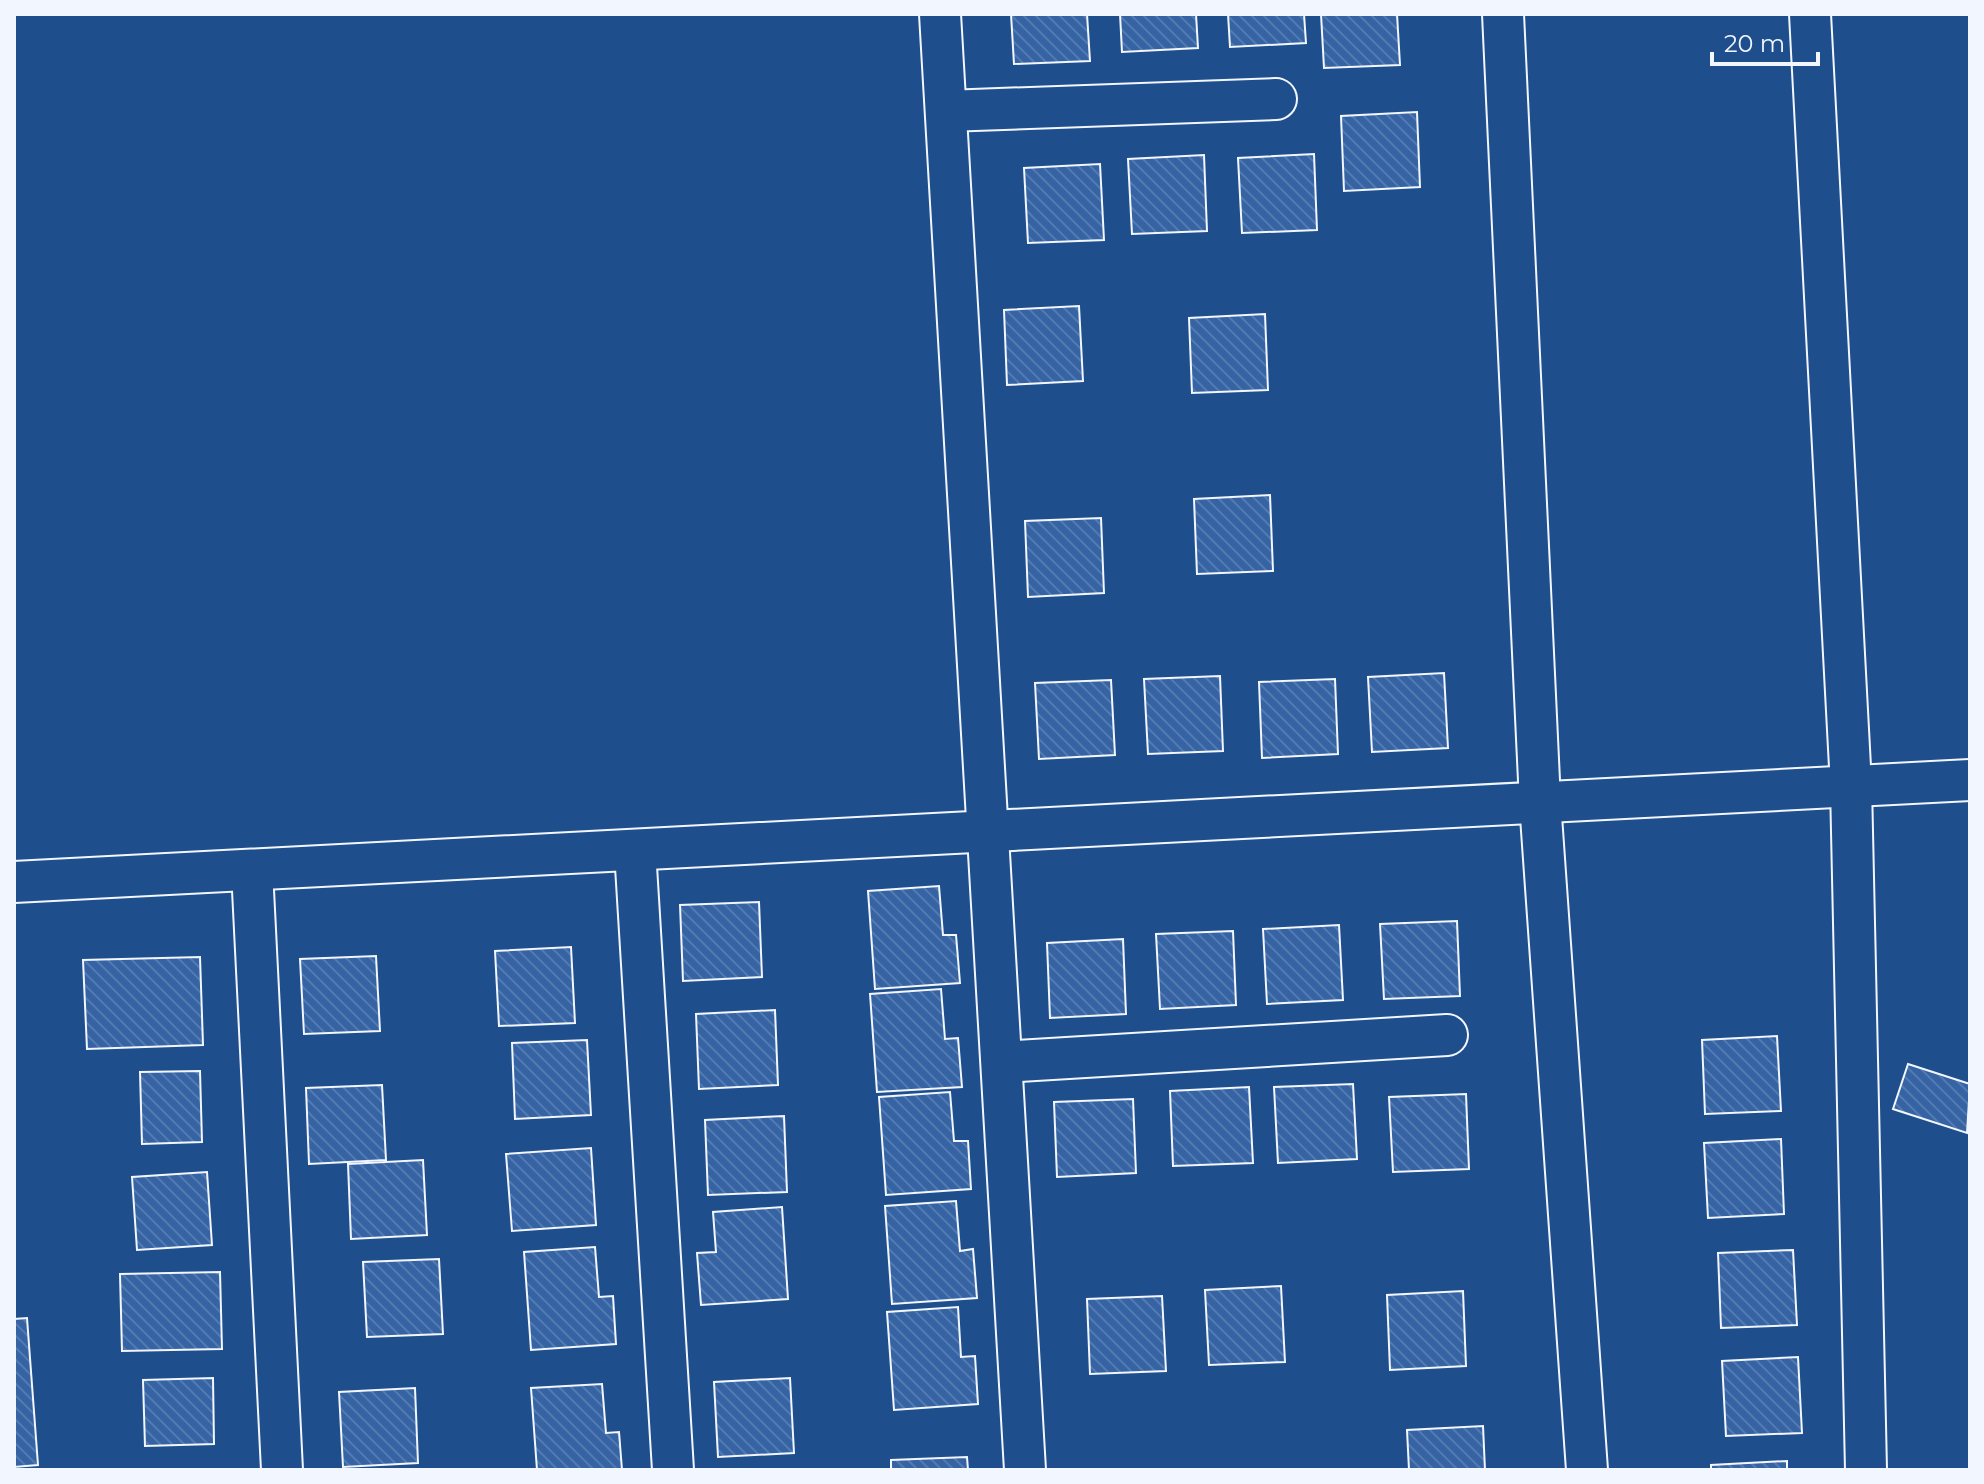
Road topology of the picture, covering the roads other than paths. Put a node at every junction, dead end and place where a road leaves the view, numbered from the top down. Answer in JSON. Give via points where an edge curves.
{"nodes":[{"id":1,"x":940,"y":14,"type":"edge"},
{"id":2,"x":1503,"y":14,"type":"edge"},
{"id":3,"x":1810,"y":14,"type":"edge"},
{"id":4,"x":1276,"y":99,"type":"dead end"},
{"id":5,"x":946,"y":111,"type":"junction"},
{"id":6,"x":1970,"y":780,"type":"edge"},
{"id":7,"x":1851,"y":786,"type":"junction"},
{"id":8,"x":1540,"y":802,"type":"junction"},
{"id":9,"x":990,"y":831,"type":"junction"},
{"id":10,"x":635,"y":850,"type":"junction"},
{"id":11,"x":252,"y":870,"type":"junction"},
{"id":12,"x":14,"y":882,"type":"edge"},
{"id":13,"x":1447,"y":1035,"type":"dead end"},
{"id":14,"x":1002,"y":1062,"type":"junction"},
{"id":15,"x":282,"y":1470,"type":"edge"},
{"id":16,"x":673,"y":1470,"type":"edge"},
{"id":17,"x":1025,"y":1470,"type":"edge"},
{"id":18,"x":1587,"y":1470,"type":"edge"},
{"id":19,"x":1866,"y":1470,"type":"edge"}],
"edges":[{"from":1,"to":5,"type":"street"},
{"from":2,"to":8,"type":"street"},
{"from":3,"to":7,"type":"street"},
{"from":4,"to":5,"type":"street"},
{"from":5,"to":9,"type":"street"},
{"from":6,"to":7,"type":"street"},
{"from":7,"to":8,"type":"street"},
{"from":7,"to":19,"type":"street"},
{"from":8,"to":9,"type":"street"},
{"from":8,"to":18,"type":"street"},
{"from":9,"to":10,"type":"street"},
{"from":9,"to":14,"type":"street"},
{"from":10,"to":11,"type":"street"},
{"from":10,"to":16,"type":"street"},
{"from":11,"to":12,"type":"street"},
{"from":11,"to":15,"type":"street"},
{"from":13,"to":14,"type":"street"},
{"from":14,"to":17,"type":"street"}]}
